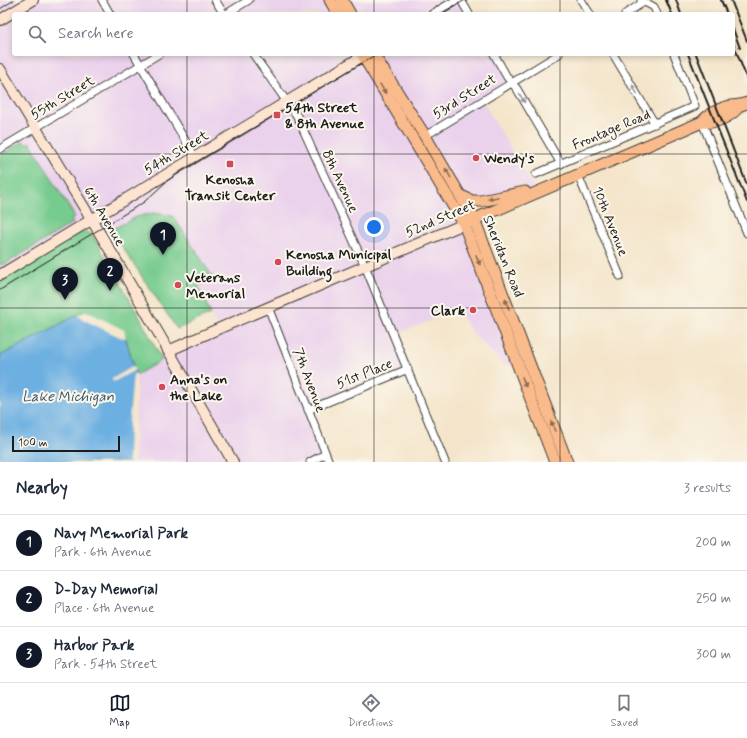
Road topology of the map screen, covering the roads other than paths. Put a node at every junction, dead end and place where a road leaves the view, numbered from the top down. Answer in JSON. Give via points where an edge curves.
{"nodes":[{"id":1,"x":33,"y":0,"type":"edge"},
{"id":2,"x":102,"y":0,"type":"edge"},
{"id":3,"x":215,"y":0,"type":"edge"},
{"id":4,"x":249,"y":0,"type":"edge"},
{"id":5,"x":330,"y":0,"type":"edge"},
{"id":6,"x":342,"y":0,"type":"edge"},
{"id":7,"x":456,"y":0,"type":"edge"},
{"id":8,"x":461,"y":0,"type":"edge"},
{"id":9,"x":581,"y":0,"type":"edge"},
{"id":10,"x":642,"y":1,"type":"edge"},
{"id":11,"x":13,"y":12,"type":"edge"},
{"id":12,"x":109,"y":12,"type":"edge"},
{"id":13,"x":224,"y":12,"type":"edge"},
{"id":14,"x":228,"y":12,"type":"edge"},
{"id":15,"x":337,"y":12,"type":"edge"},
{"id":16,"x":349,"y":12,"type":"edge"},
{"id":17,"x":435,"y":12,"type":"edge"},
{"id":18,"x":468,"y":12,"type":"edge"},
{"id":19,"x":589,"y":12,"type":"edge"},
{"id":20,"x":628,"y":12,"type":"edge"},
{"id":21,"x":656,"y":12,"type":"edge"},
{"id":22,"x":12,"y":13,"type":"edge"},
{"id":23,"x":0,"y":20,"type":"edge"},
{"id":24,"x":135,"y":56,"type":"edge"},
{"id":25,"x":156,"y":56,"type":"edge"},
{"id":26,"x":254,"y":56,"type":"edge"},
{"id":27,"x":363,"y":56,"type":"edge"},
{"id":28,"x":367,"y":56,"type":"edge"},
{"id":29,"x":367,"y":56,"type":"edge"},
{"id":30,"x":495,"y":56,"type":"edge"},
{"id":31,"x":556,"y":56,"type":"edge"},
{"id":32,"x":614,"y":56,"type":"edge"},
{"id":33,"x":675,"y":56,"type":"edge"},
{"id":34,"x":140,"y":65,"type":"junction"},
{"id":35,"x":0,"y":69,"type":"edge"},
{"id":36,"x":511,"y":82,"type":"junction"},
{"id":37,"x":287,"y":102,"type":"junction"},
{"id":38,"x":743,"y":105,"type":"edge"},
{"id":39,"x":702,"y":122,"type":"junction"},
{"id":40,"x":655,"y":124,"type":"junction"},
{"id":41,"x":35,"y":128,"type":"junction"},
{"id":42,"x":425,"y":136,"type":"junction"},
{"id":43,"x":0,"y":149,"type":"edge"},
{"id":44,"x":195,"y":157,"type":"junction"},
{"id":45,"x":562,"y":164,"type":"junction"},
{"id":46,"x":536,"y":174,"type":"dead end"},
{"id":47,"x":578,"y":175,"type":"junction"},
{"id":48,"x":545,"y":188,"type":"junction"},
{"id":49,"x":461,"y":196,"type":"junction"},
{"id":50,"x":91,"y":219,"type":"junction"},
{"id":51,"x":469,"y":222,"type":"junction"},
{"id":52,"x":747,"y":233,"type":"edge"},
{"id":53,"x":365,"y":266,"type":"junction"},
{"id":54,"x":0,"y":274,"type":"edge"},
{"id":55,"x":620,"y":276,"type":"dead end"},
{"id":56,"x":268,"y":307,"type":"junction"},
{"id":57,"x":168,"y":351,"type":"junction"},
{"id":58,"x":408,"y":369,"type":"junction"},
{"id":59,"x":308,"y":410,"type":"junction"},
{"id":60,"x":325,"y":454,"type":"junction"},
{"id":61,"x":233,"y":462,"type":"edge"},
{"id":62,"x":310,"y":462,"type":"edge"},
{"id":63,"x":329,"y":462,"type":"edge"},
{"id":64,"x":445,"y":462,"type":"edge"},
{"id":65,"x":555,"y":462,"type":"edge"},
{"id":66,"x":567,"y":462,"type":"edge"}],
"edges":[{"from":1,"to":11,"type":"street"},
{"from":2,"to":12,"type":"street"},
{"from":3,"to":13,"type":"street"},
{"from":4,"to":14,"type":"street"},
{"from":5,"to":15,"type":"main road"},
{"from":6,"to":16,"type":"main road"},
{"from":7,"to":17,"type":"street"},
{"from":8,"to":18,"type":"street"},
{"from":9,"to":19,"type":"street"},
{"from":10,"to":20,"type":"street"},
{"from":10,"to":21,"type":"street","via":[[654,7]]},
{"from":22,"to":23,"type":"street"},
{"from":24,"to":34,"type":"street"},
{"from":25,"to":34,"type":"street","name":"55th Street"},
{"from":26,"to":37,"type":"street","name":"8th Avenue"},
{"from":27,"to":37,"type":"street","name":"54th Street"},
{"from":28,"to":42,"type":"main road","name":"Sheridan Road"},
{"from":29,"to":51,"type":"main road","name":"Sheridan Road","one_way":true},
{"from":30,"to":36,"type":"street"},
{"from":31,"to":36,"type":"street","name":"53rd Street"},
{"from":40,"to":32,"type":"street","one_way":true},
{"from":33,"to":40,"type":"street","name":"Frontage Road","via":[[695,106]]},
{"from":34,"to":41,"type":"street","name":"55th Street"},
{"from":34,"to":44,"type":"street"},
{"from":35,"to":41,"type":"street","name":"6th Avenue"},
{"from":36,"to":42,"type":"street","name":"53rd Street"},
{"from":36,"to":45,"type":"street","one_way":true},
{"from":37,"to":44,"type":"street","name":"54th Street"},
{"from":37,"to":53,"type":"street","name":"8th Avenue","via":[[297,116]]},
{"from":38,"to":39,"type":"main road","name":"52nd Street","via":[[734,113],[710,124]]},
{"from":39,"to":47,"type":"main road","name":"52nd Street"},
{"from":39,"to":52,"type":"street"},
{"from":40,"to":45,"type":"street","name":"Frontage Road"},
{"from":41,"to":43,"type":"street","name":"55th Street"},
{"from":41,"to":50,"type":"street","name":"6th Avenue"},
{"from":49,"to":42,"type":"main road","name":"Sheridan Road","one_way":true},
{"from":44,"to":50,"type":"street","name":"54th Street"},
{"from":45,"to":46,"type":"street","name":"Frontage Road"},
{"from":47,"to":48,"type":"main road","name":"52nd Street"},
{"from":47,"to":55,"type":"street","name":"10th Avenue"},
{"from":48,"to":49,"type":"main road","one_way":true,"via":[[481,201],[472,201]]},
{"from":48,"to":51,"type":"main road","name":"52nd Street"},
{"from":49,"to":51,"type":"main road","name":"Sheridan Road"},
{"from":50,"to":54,"type":"street","name":"54th Street"},
{"from":50,"to":57,"type":"street","name":"6th Avenue"},
{"from":51,"to":53,"type":"street","name":"52nd Street"},
{"from":51,"to":65,"type":"main road","name":"Sheridan Road","one_way":true},
{"from":66,"to":51,"type":"main road","name":"Sheridan Road","one_way":true},
{"from":53,"to":56,"type":"street","name":"52nd Street"},
{"from":53,"to":58,"type":"street","name":"8th Avenue"},
{"from":56,"to":57,"type":"street","name":"52nd Street"},
{"from":56,"to":59,"type":"street","name":"7th Avenue"},
{"from":57,"to":61,"type":"street","name":"6th Avenue"},
{"from":58,"to":59,"type":"street","name":"51st Place"},
{"from":58,"to":64,"type":"street","name":"8th Avenue"},
{"from":59,"to":60,"type":"street","name":"7th Avenue"},
{"from":60,"to":62,"type":"street"},
{"from":60,"to":63,"type":"street","name":"7th Avenue"}]}
